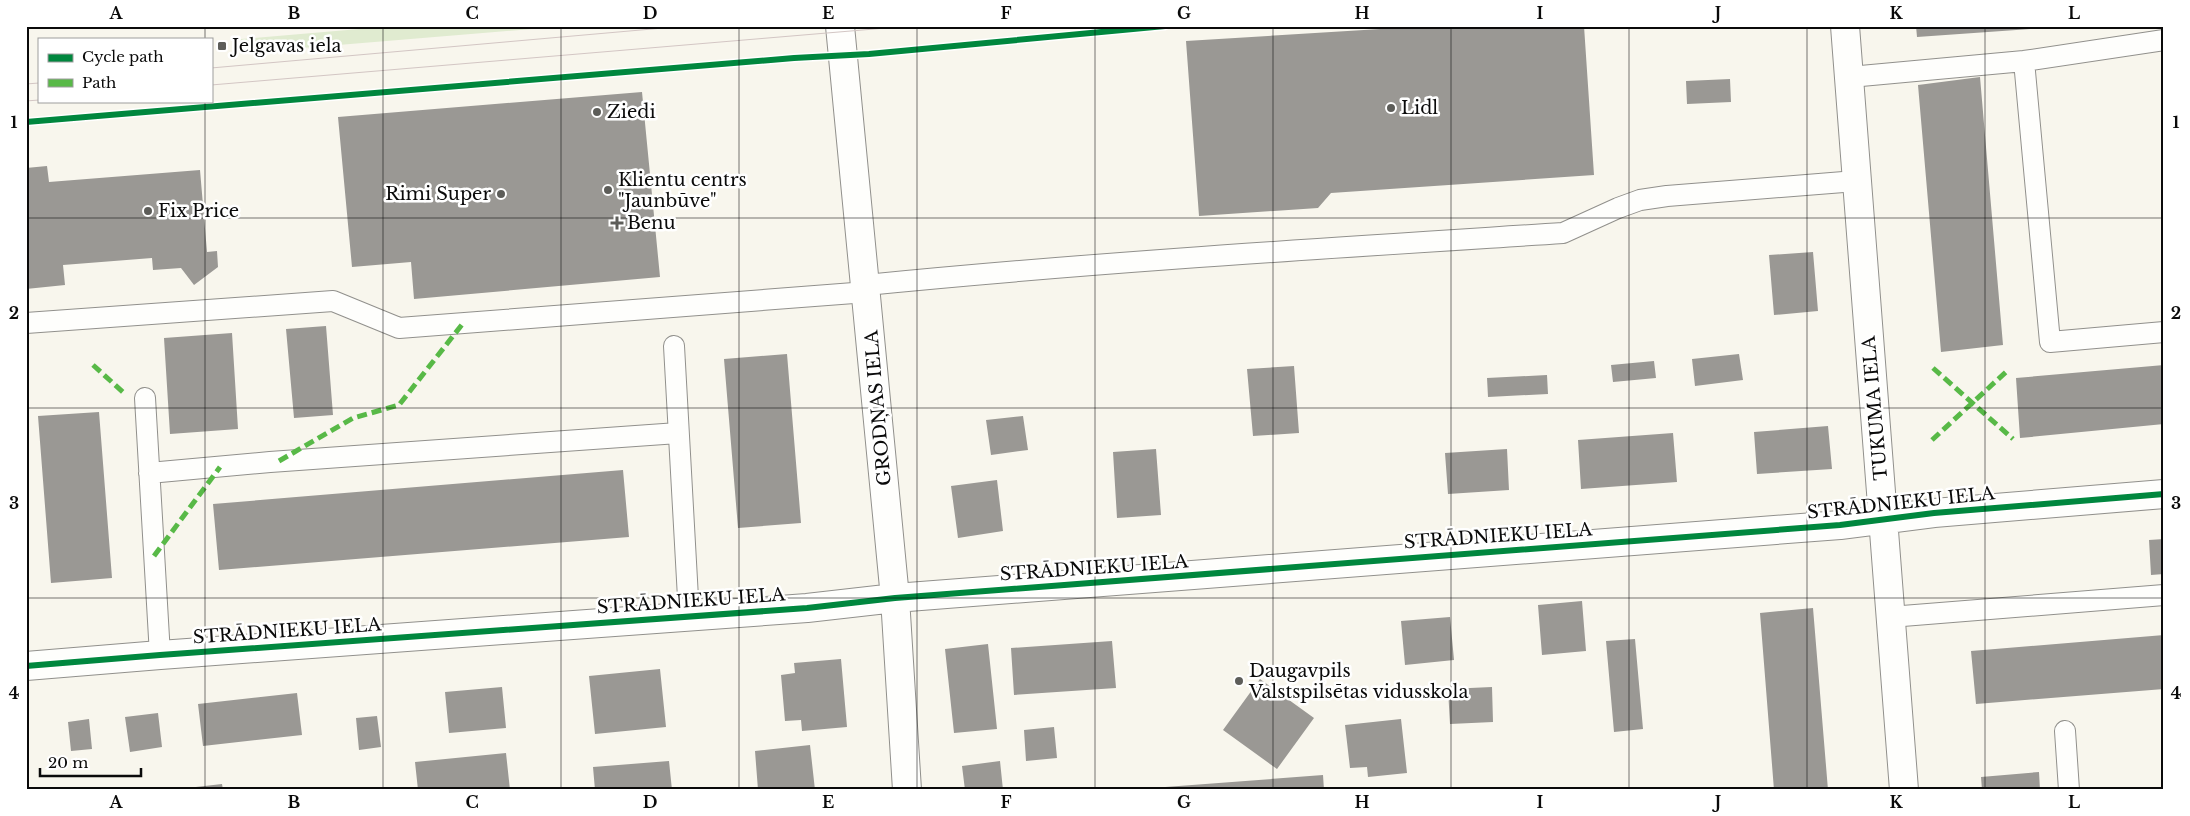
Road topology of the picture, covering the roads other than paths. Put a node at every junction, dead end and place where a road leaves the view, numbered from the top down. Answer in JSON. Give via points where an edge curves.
{"nodes":[{"id":1,"x":840,"y":26,"type":"edge"},
{"id":2,"x":1845,"y":26,"type":"edge"},
{"id":3,"x":2164,"y":40,"type":"edge"},
{"id":4,"x":2024,"y":62,"type":"junction"},
{"id":5,"x":1850,"y":77,"type":"junction"},
{"id":6,"x":1856,"y":181,"type":"junction"},
{"id":7,"x":867,"y":289,"type":"junction"},
{"id":8,"x":26,"y":323,"type":"edge"},
{"id":9,"x":2164,"y":332,"type":"edge"},
{"id":10,"x":674,"y":346,"type":"dead end"},
{"id":11,"x":145,"y":398,"type":"dead end"},
{"id":12,"x":678,"y":433,"type":"junction"},
{"id":13,"x":148,"y":473,"type":"junction"},
{"id":14,"x":2164,"y":494,"type":"edge"},
{"id":15,"x":1883,"y":521,"type":"junction"},
{"id":16,"x":2164,"y":596,"type":"edge"},
{"id":17,"x":895,"y":598,"type":"junction"},
{"id":18,"x":689,"y":616,"type":"junction"},
{"id":19,"x":1890,"y":617,"type":"junction"},
{"id":20,"x":160,"y":655,"type":"junction"},
{"id":21,"x":26,"y":666,"type":"edge"},
{"id":22,"x":2065,"y":731,"type":"dead end"},
{"id":23,"x":907,"y":790,"type":"edge"},
{"id":24,"x":1904,"y":790,"type":"edge"},
{"id":25,"x":2069,"y":790,"type":"edge"}],
"edges":[{"from":1,"to":7,"type":"street","name":"GRODŅAS IELA"},
{"from":2,"to":5,"type":"street","name":"TUKUMA IELA"},
{"from":3,"to":4,"type":"lane"},
{"from":4,"to":5,"type":"lane"},
{"from":4,"to":9,"type":"lane","via":[[2050,342]]},
{"from":5,"to":6,"type":"street","name":"TUKUMA IELA"},
{"from":6,"to":7,"type":"lane","via":[[1658,197],[1618,208],[1563,233],[1147,260],[975,274]]},
{"from":6,"to":15,"type":"street","name":"TUKUMA IELA"},
{"from":7,"to":8,"type":"lane","via":[[399,328],[333,301]]},
{"from":7,"to":17,"type":"street","name":"GRODŅAS IELA"},
{"from":10,"to":12,"type":"lane"},
{"from":11,"to":13,"type":"lane"},
{"from":12,"to":13,"type":"lane"},
{"from":12,"to":18,"type":"lane"},
{"from":13,"to":20,"type":"lane"},
{"from":14,"to":15,"type":"street","name":"STRĀDNIEKU IELA","via":[[1934,513]]},
{"from":15,"to":17,"type":"street","name":"STRĀDNIEKU IELA"},
{"from":15,"to":19,"type":"street","name":"TUKUMA IELA"},
{"from":16,"to":19,"type":"lane"},
{"from":17,"to":18,"type":"street","name":"STRĀDNIEKU IELA"},
{"from":17,"to":23,"type":"street","name":"GRODŅAS IELA"},
{"from":18,"to":20,"type":"street","name":"STRĀDNIEKU IELA"},
{"from":19,"to":24,"type":"street","name":"TUKUMA IELA"},
{"from":20,"to":21,"type":"street","name":"STRĀDNIEKU IELA"},
{"from":22,"to":25,"type":"lane"}]}
